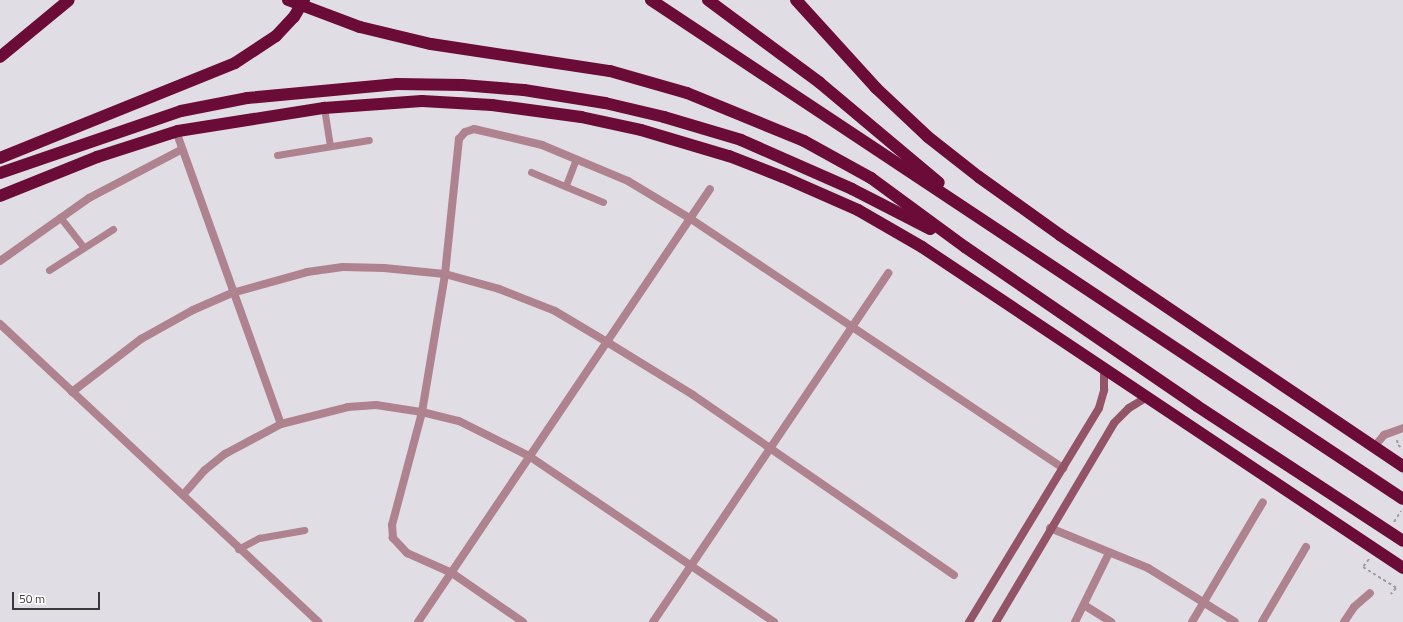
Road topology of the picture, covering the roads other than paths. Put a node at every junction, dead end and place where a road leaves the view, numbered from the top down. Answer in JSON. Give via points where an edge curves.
{"nodes":[{"id":1,"x":69,"y":0,"type":"edge"},
{"id":2,"x":288,"y":0,"type":"edge"},
{"id":3,"x":304,"y":0,"type":"edge"},
{"id":4,"x":651,"y":0,"type":"edge"},
{"id":5,"x":708,"y":0,"type":"edge"},
{"id":6,"x":796,"y":0,"type":"edge"},
{"id":7,"x":0,"y":56,"type":"edge"},
{"id":8,"x":324,"y":108,"type":"junction"},
{"id":9,"x":176,"y":132,"type":"junction"},
{"id":10,"x":369,"y":140,"type":"dead end"},
{"id":11,"x":330,"y":146,"type":"junction"},
{"id":12,"x":181,"y":150,"type":"junction"},
{"id":13,"x":277,"y":155,"type":"dead end"},
{"id":14,"x":0,"y":158,"type":"edge"},
{"id":15,"x":576,"y":159,"type":"junction"},
{"id":16,"x":531,"y":172,"type":"dead end"},
{"id":17,"x":0,"y":173,"type":"edge"},
{"id":18,"x":566,"y":185,"type":"junction"},
{"id":19,"x":710,"y":190,"type":"dead end"},
{"id":20,"x":0,"y":196,"type":"edge"},
{"id":21,"x":603,"y":202,"type":"dead end"},
{"id":22,"x":60,"y":217,"type":"junction"},
{"id":23,"x":980,"y":218,"type":"junction"},
{"id":24,"x":690,"y":219,"type":"junction"},
{"id":25,"x":113,"y":229,"type":"dead end"},
{"id":26,"x":83,"y":246,"type":"junction"},
{"id":27,"x":965,"y":247,"type":"junction"},
{"id":28,"x":0,"y":261,"type":"edge"},
{"id":29,"x":49,"y":270,"type":"dead end"},
{"id":30,"x":888,"y":273,"type":"dead end"},
{"id":31,"x":445,"y":274,"type":"junction"},
{"id":32,"x":232,"y":293,"type":"junction"},
{"id":33,"x":0,"y":324,"type":"edge"},
{"id":34,"x":852,"y":327,"type":"junction"},
{"id":35,"x":607,"y":342,"type":"junction"},
{"id":36,"x":1104,"y":368,"type":"junction"},
{"id":37,"x":72,"y":392,"type":"junction"},
{"id":38,"x":1148,"y":397,"type":"junction"},
{"id":39,"x":422,"y":412,"type":"junction"},
{"id":40,"x":281,"y":424,"type":"junction"},
{"id":41,"x":1403,"y":428,"type":"edge"},
{"id":42,"x":1374,"y":447,"type":"junction"},
{"id":43,"x":771,"y":450,"type":"junction"},
{"id":44,"x":529,"y":456,"type":"junction"},
{"id":45,"x":1403,"y":466,"type":"edge"},
{"id":46,"x":1063,"y":468,"type":"junction"},
{"id":47,"x":183,"y":495,"type":"junction"},
{"id":48,"x":1403,"y":499,"type":"edge"},
{"id":49,"x":1263,"y":502,"type":"dead end"},
{"id":50,"x":1050,"y":528,"type":"junction"},
{"id":51,"x":304,"y":530,"type":"dead end"},
{"id":52,"x":1403,"y":542,"type":"edge"},
{"id":53,"x":1306,"y":547,"type":"dead end"},
{"id":54,"x":238,"y":549,"type":"junction"},
{"id":55,"x":1109,"y":554,"type":"junction"},
{"id":56,"x":693,"y":565,"type":"junction"},
{"id":57,"x":1403,"y":568,"type":"edge"},
{"id":58,"x":452,"y":573,"type":"junction"},
{"id":59,"x":954,"y":575,"type":"dead end"},
{"id":60,"x":1370,"y":593,"type":"dead end"},
{"id":61,"x":1203,"y":603,"type":"junction"},
{"id":62,"x":1084,"y":605,"type":"junction"},
{"id":63,"x":318,"y":622,"type":"edge"},
{"id":64,"x":418,"y":622,"type":"edge"},
{"id":65,"x":523,"y":622,"type":"edge"},
{"id":66,"x":653,"y":622,"type":"edge"},
{"id":67,"x":774,"y":622,"type":"edge"},
{"id":68,"x":969,"y":622,"type":"edge"},
{"id":69,"x":996,"y":622,"type":"edge"},
{"id":70,"x":1075,"y":622,"type":"edge"},
{"id":71,"x":1111,"y":622,"type":"edge"},
{"id":72,"x":1192,"y":622,"type":"edge"},
{"id":73,"x":1235,"y":622,"type":"edge"},
{"id":74,"x":1262,"y":622,"type":"edge"},
{"id":75,"x":1344,"y":622,"type":"edge"}],
"edges":[{"from":1,"to":7,"type":"highway"},
{"from":2,"to":27,"type":"highway","via":[[360,27],[432,44],[610,71],[687,93],[746,115],[804,141],[871,178]]},
{"from":3,"to":14,"type":"highway","via":[[294,17],[276,36],[234,63]]},
{"from":4,"to":23,"type":"highway"},
{"from":5,"to":23,"type":"highway","via":[[820,83]]},
{"from":6,"to":42,"type":"highway","via":[[876,88],[928,137],[973,173],[1060,235]]},
{"from":8,"to":9,"type":"highway"},
{"from":8,"to":11,"type":"lane"},
{"from":8,"to":36,"type":"highway","via":[[422,101],[492,105],[581,117],[640,130],[729,156],[858,210],[922,246]]},
{"from":9,"to":12,"type":"street"},
{"from":9,"to":20,"type":"highway","via":[[97,157]]},
{"from":10,"to":11,"type":"lane"},
{"from":11,"to":13,"type":"lane"},
{"from":12,"to":22,"type":"street","via":[[89,198]]},
{"from":12,"to":32,"type":"street"},
{"from":15,"to":18,"type":"lane"},
{"from":15,"to":24,"type":"street","via":[[628,182]]},
{"from":15,"to":31,"type":"street","via":[[542,144],[474,129],[465,132],[459,139]]},
{"from":16,"to":18,"type":"lane"},
{"from":17,"to":27,"type":"highway","via":[[181,111],[247,98],[397,84],[462,85],[524,90],[604,103],[664,117],[741,140],[852,189]]},
{"from":18,"to":21,"type":"lane"},
{"from":19,"to":24,"type":"street"},
{"from":22,"to":26,"type":"lane"},
{"from":22,"to":28,"type":"street"},
{"from":23,"to":48,"type":"highway"},
{"from":24,"to":34,"type":"street"},
{"from":24,"to":35,"type":"street"},
{"from":25,"to":26,"type":"lane"},
{"from":26,"to":29,"type":"lane"},
{"from":27,"to":52,"type":"highway","via":[[1197,406]]},
{"from":30,"to":34,"type":"street"},
{"from":31,"to":32,"type":"street","via":[[343,267],[307,272]]},
{"from":31,"to":35,"type":"street","via":[[498,289],[555,311]]},
{"from":31,"to":39,"type":"street"},
{"from":32,"to":37,"type":"street","via":[[193,310],[141,339]]},
{"from":32,"to":40,"type":"street"},
{"from":33,"to":37,"type":"street"},
{"from":34,"to":43,"type":"street"},
{"from":34,"to":46,"type":"street"},
{"from":35,"to":43,"type":"street","via":[[693,395]]},
{"from":35,"to":44,"type":"street"},
{"from":36,"to":38,"type":"highway"},
{"from":36,"to":46,"type":"main road","via":[[1104,390],[1099,408]]},
{"from":37,"to":47,"type":"street"},
{"from":38,"to":50,"type":"main road","via":[[1129,408],[1114,423]]},
{"from":38,"to":57,"type":"highway"},
{"from":39,"to":40,"type":"street","via":[[376,405],[348,407]]},
{"from":39,"to":44,"type":"street","via":[[459,421]]},
{"from":39,"to":58,"type":"street","via":[[392,525],[393,538],[407,553]]},
{"from":40,"to":47,"type":"street","via":[[224,454],[205,470]]},
{"from":41,"to":42,"type":"street","via":[[1384,435]]},
{"from":42,"to":45,"type":"highway"},
{"from":43,"to":56,"type":"street"},
{"from":43,"to":59,"type":"street"},
{"from":44,"to":56,"type":"street"},
{"from":44,"to":58,"type":"street"},
{"from":46,"to":68,"type":"main road"},
{"from":47,"to":54,"type":"street"},
{"from":49,"to":61,"type":"street"},
{"from":50,"to":55,"type":"street"},
{"from":50,"to":69,"type":"main road"},
{"from":51,"to":54,"type":"lane","via":[[259,538]]},
{"from":53,"to":74,"type":"street"},
{"from":54,"to":63,"type":"street"},
{"from":55,"to":61,"type":"street","via":[[1148,568]]},
{"from":55,"to":62,"type":"street"},
{"from":56,"to":66,"type":"street"},
{"from":56,"to":67,"type":"street"},
{"from":58,"to":64,"type":"street"},
{"from":58,"to":65,"type":"street"},
{"from":60,"to":75,"type":"street","via":[[1354,607]]},
{"from":61,"to":72,"type":"street"},
{"from":61,"to":73,"type":"street"},
{"from":62,"to":70,"type":"street"},
{"from":62,"to":71,"type":"street"}]}
